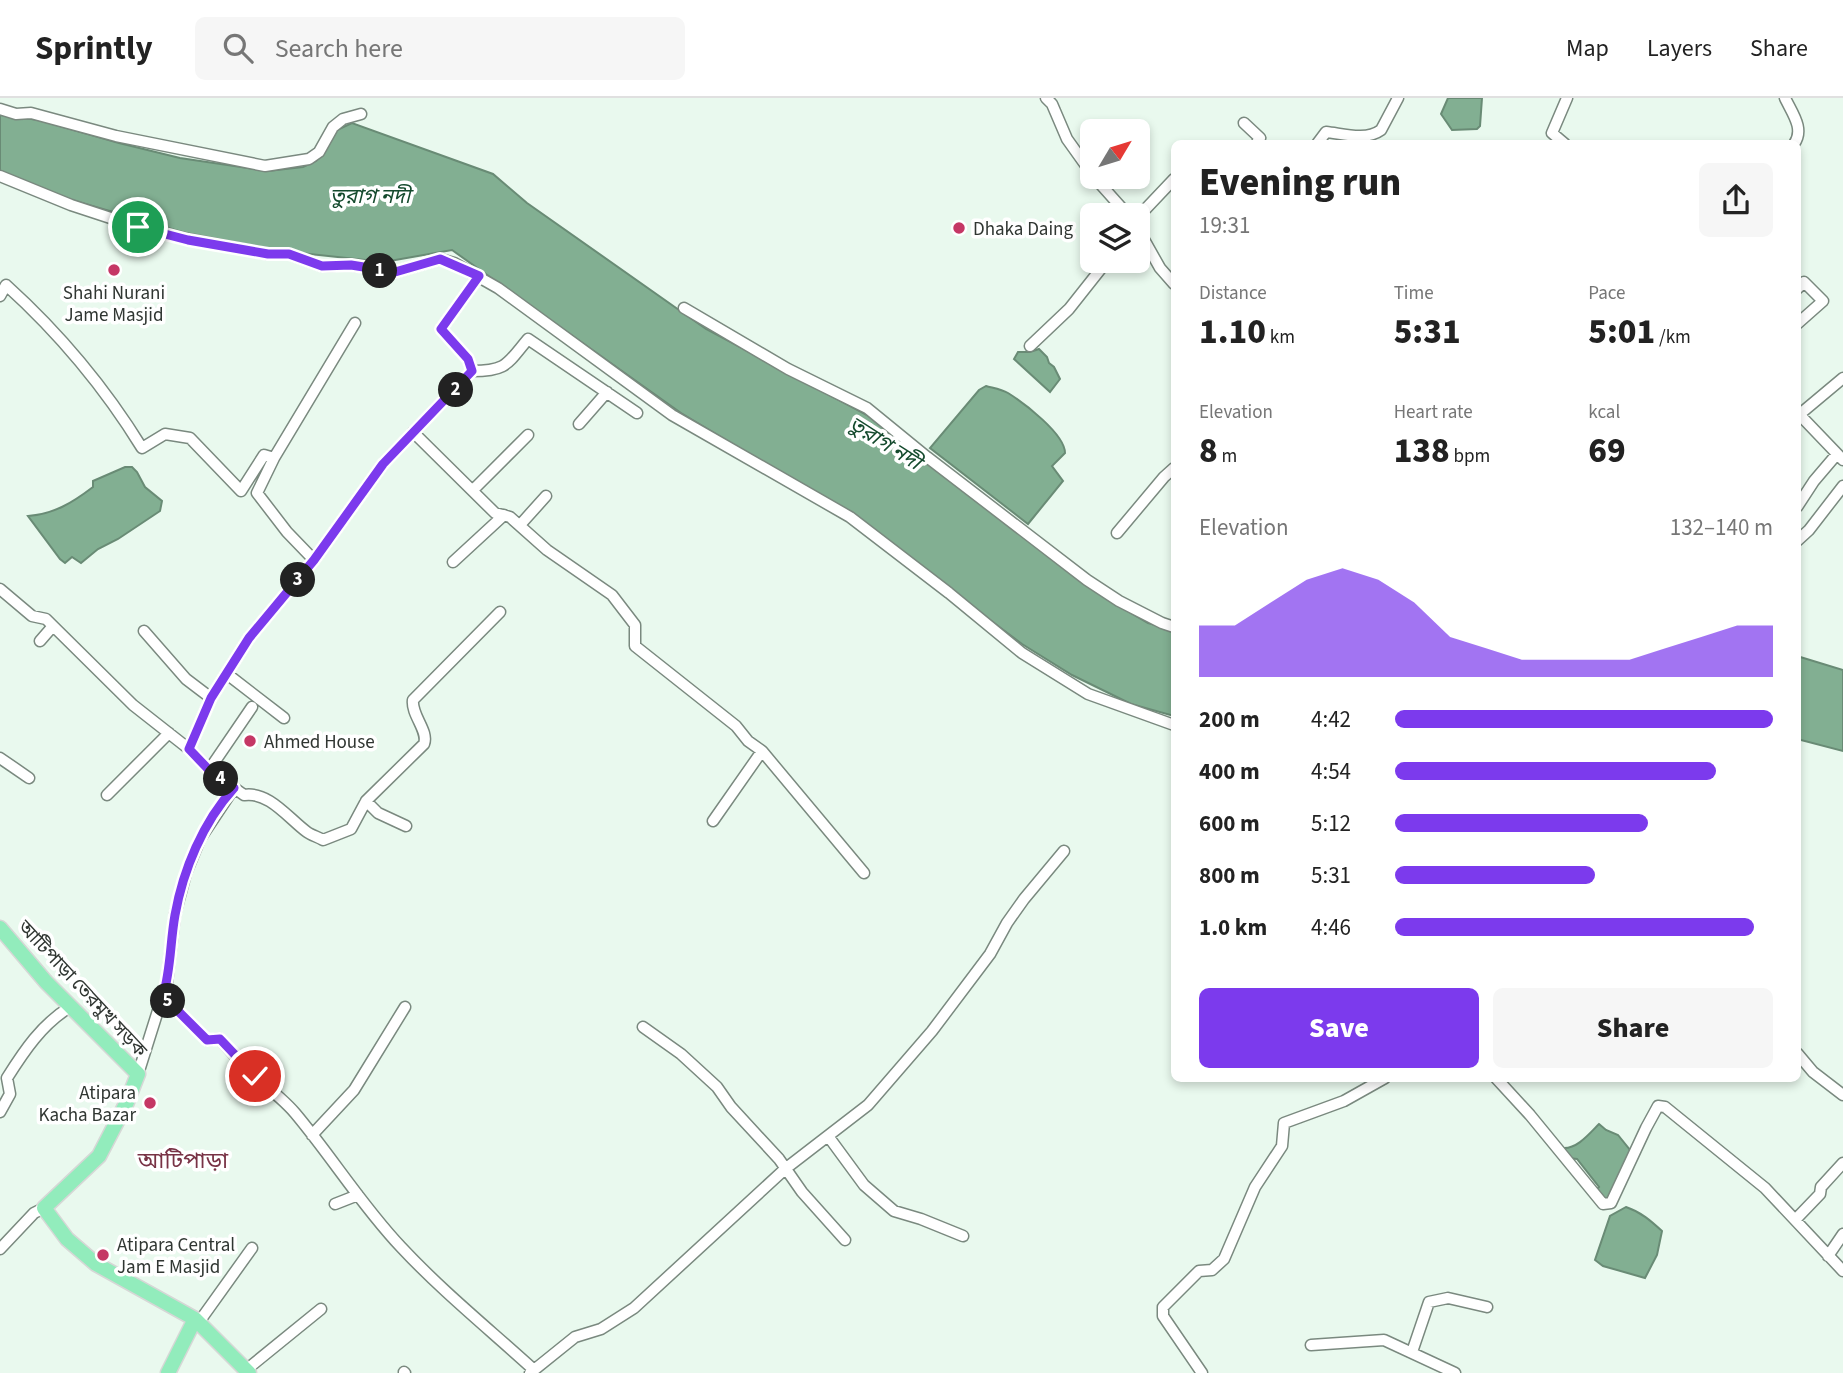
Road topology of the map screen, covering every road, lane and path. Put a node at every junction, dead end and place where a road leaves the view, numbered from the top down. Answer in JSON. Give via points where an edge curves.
{"nodes":[{"id":1,"x":1046,"y":98,"type":"edge"},
{"id":2,"x":1398,"y":98,"type":"edge"},
{"id":3,"x":1567,"y":98,"type":"edge"},
{"id":4,"x":1785,"y":98,"type":"edge"},
{"id":5,"x":0,"y":109,"type":"edge"},
{"id":6,"x":360,"y":114,"type":"dead end"},
{"id":7,"x":1244,"y":123,"type":"dead end"},
{"id":8,"x":1550,"y":139,"type":"edge"},
{"id":9,"x":1259,"y":140,"type":"edge"},
{"id":10,"x":1320,"y":140,"type":"edge"},
{"id":11,"x":1374,"y":140,"type":"edge"},
{"id":12,"x":1797,"y":140,"type":"edge"},
{"id":13,"x":1080,"y":157,"type":"edge"},
{"id":14,"x":0,"y":176,"type":"edge"},
{"id":15,"x":1171,"y":182,"type":"edge"},
{"id":16,"x":1105,"y":189,"type":"edge"},
{"id":17,"x":1118,"y":203,"type":"edge"},
{"id":18,"x":1150,"y":204,"type":"edge"},
{"id":19,"x":1150,"y":250,"type":"edge"},
{"id":20,"x":1098,"y":273,"type":"edge"},
{"id":21,"x":479,"y":276,"type":"junction"},
{"id":22,"x":1171,"y":280,"type":"edge"},
{"id":23,"x":1801,"y":285,"type":"edge"},
{"id":24,"x":0,"y":296,"type":"edge"},
{"id":25,"x":684,"y":308,"type":"dead end"},
{"id":26,"x":540,"y":319,"type":"junction"},
{"id":27,"x":1801,"y":320,"type":"edge"},
{"id":28,"x":355,"y":323,"type":"dead end"},
{"id":29,"x":528,"y":339,"type":"junction"},
{"id":30,"x":1030,"y":346,"type":"dead end"},
{"id":31,"x":472,"y":371,"type":"junction"},
{"id":32,"x":1843,"y":377,"type":"edge"},
{"id":33,"x":607,"y":393,"type":"junction"},
{"id":34,"x":1801,"y":411,"type":"edge"},
{"id":35,"x":637,"y":413,"type":"dead end"},
{"id":36,"x":1801,"y":416,"type":"edge"},
{"id":37,"x":579,"y":424,"type":"dead end"},
{"id":38,"x":413,"y":432,"type":"junction"},
{"id":39,"x":528,"y":435,"type":"dead end"},
{"id":40,"x":1840,"y":457,"type":"edge"},
{"id":41,"x":274,"y":458,"type":"junction"},
{"id":42,"x":1171,"y":471,"type":"edge"},
{"id":43,"x":1843,"y":486,"type":"edge"},
{"id":44,"x":473,"y":490,"type":"junction"},
{"id":45,"x":241,"y":491,"type":"junction"},
{"id":46,"x":257,"y":493,"type":"junction"},
{"id":47,"x":545,"y":496,"type":"dead end"},
{"id":48,"x":1801,"y":501,"type":"edge"},
{"id":49,"x":504,"y":515,"type":"junction"},
{"id":50,"x":520,"y":525,"type":"junction"},
{"id":51,"x":1117,"y":533,"type":"dead end"},
{"id":52,"x":1801,"y":536,"type":"edge"},
{"id":53,"x":314,"y":560,"type":"junction"},
{"id":54,"x":453,"y":562,"type":"dead end"},
{"id":55,"x":0,"y":589,"type":"edge"},
{"id":56,"x":500,"y":612,"type":"dead end"},
{"id":57,"x":53,"y":626,"type":"junction"},
{"id":58,"x":1171,"y":626,"type":"edge"},
{"id":59,"x":144,"y":631,"type":"dead end"},
{"id":60,"x":40,"y":641,"type":"dead end"},
{"id":61,"x":227,"y":674,"type":"junction"},
{"id":62,"x":211,"y":698,"type":"junction"},
{"id":63,"x":252,"y":707,"type":"dead end"},
{"id":64,"x":284,"y":718,"type":"dead end"},
{"id":65,"x":1171,"y":724,"type":"edge"},
{"id":66,"x":169,"y":733,"type":"junction"},
{"id":67,"x":189,"y":749,"type":"junction"},
{"id":68,"x":762,"y":751,"type":"junction"},
{"id":69,"x":0,"y":758,"type":"edge"},
{"id":70,"x":209,"y":770,"type":"junction"},
{"id":71,"x":29,"y":778,"type":"dead end"},
{"id":72,"x":234,"y":788,"type":"junction"},
{"id":73,"x":107,"y":795,"type":"dead end"},
{"id":74,"x":366,"y":800,"type":"junction"},
{"id":75,"x":713,"y":821,"type":"dead end"},
{"id":76,"x":406,"y":826,"type":"dead end"},
{"id":77,"x":1064,"y":851,"type":"dead end"},
{"id":78,"x":864,"y":873,"type":"dead end"},
{"id":79,"x":0,"y":928,"type":"edge"},
{"id":80,"x":163,"y":996,"type":"junction"},
{"id":81,"x":71,"y":1007,"type":"junction"},
{"id":82,"x":405,"y":1007,"type":"dead end"},
{"id":83,"x":643,"y":1027,"type":"dead end"},
{"id":84,"x":1801,"y":1057,"type":"edge"},
{"id":85,"x":138,"y":1074,"type":"junction"},
{"id":86,"x":1378,"y":1082,"type":"edge"},
{"id":87,"x":1500,"y":1082,"type":"edge"},
{"id":88,"x":1843,"y":1095,"type":"edge"},
{"id":89,"x":0,"y":1112,"type":"edge"},
{"id":90,"x":312,"y":1135,"type":"junction"},
{"id":91,"x":828,"y":1136,"type":"junction"},
{"id":92,"x":1843,"y":1163,"type":"edge"},
{"id":93,"x":785,"y":1169,"type":"junction"},
{"id":94,"x":358,"y":1195,"type":"junction"},
{"id":95,"x":335,"y":1204,"type":"dead end"},
{"id":96,"x":44,"y":1208,"type":"junction"},
{"id":97,"x":1796,"y":1219,"type":"junction"},
{"id":98,"x":1843,"y":1234,"type":"edge"},
{"id":99,"x":963,"y":1236,"type":"dead end"},
{"id":100,"x":845,"y":1240,"type":"dead end"},
{"id":101,"x":252,"y":1248,"type":"dead end"},
{"id":102,"x":0,"y":1249,"type":"edge"},
{"id":103,"x":1828,"y":1256,"type":"junction"},
{"id":104,"x":1843,"y":1271,"type":"edge"},
{"id":105,"x":1487,"y":1307,"type":"dead end"},
{"id":106,"x":321,"y":1309,"type":"dead end"},
{"id":107,"x":197,"y":1320,"type":"junction"},
{"id":108,"x":1311,"y":1345,"type":"dead end"},
{"id":109,"x":1412,"y":1352,"type":"junction"},
{"id":110,"x":248,"y":1371,"type":"edge"},
{"id":111,"x":532,"y":1371,"type":"edge"},
{"id":112,"x":169,"y":1373,"type":"edge"},
{"id":113,"x":1202,"y":1373,"type":"edge"},
{"id":114,"x":1455,"y":1373,"type":"edge"}],
"edges":[{"from":1,"to":13,"type":"street"},
{"from":2,"to":11,"type":"street"},
{"from":3,"to":8,"type":"street"},
{"from":4,"to":12,"type":"street","via":[[1799,129]]},
{"from":5,"to":6,"type":"street","via":[[265,166],[309,159],[319,152],[332,127]]},
{"from":7,"to":9,"type":"street"},
{"from":10,"to":11,"type":"street","via":[[1326,132]]},
{"from":14,"to":21,"type":"street","via":[[71,205],[188,240],[289,254],[322,266],[395,272],[440,259]]},
{"from":15,"to":18,"type":"street"},
{"from":16,"to":17,"type":"street"},
{"from":19,"to":22,"type":"street"},
{"from":20,"to":30,"type":"street","via":[[1069,309]]},
{"from":21,"to":26,"type":"street"},
{"from":21,"to":31,"type":"street","via":[[441,329],[468,359]]},
{"from":23,"to":27,"type":"street","via":[[1804,282],[1823,301]]},
{"from":24,"to":45,"type":"street","via":[[6,285],[43,318],[107,396],[142,449],[165,434],[190,438]]},
{"from":25,"to":58,"type":"street","via":[[788,369],[867,408],[1087,580]]},
{"from":26,"to":29,"type":"street"},
{"from":26,"to":65,"type":"street","via":[[672,415],[850,517],[1021,653],[1088,694]]},
{"from":28,"to":41,"type":"street"},
{"from":29,"to":31,"type":"street","via":[[506,367]]},
{"from":29,"to":33,"type":"street"},
{"from":31,"to":38,"type":"street"},
{"from":32,"to":34,"type":"street"},
{"from":33,"to":35,"type":"street"},
{"from":33,"to":37,"type":"street"},
{"from":36,"to":40,"type":"street"},
{"from":38,"to":44,"type":"street"},
{"from":38,"to":53,"type":"street","via":[[383,464]]},
{"from":39,"to":44,"type":"street"},
{"from":40,"to":48,"type":"street"},
{"from":41,"to":45,"type":"street","via":[[264,455]]},
{"from":41,"to":46,"type":"street"},
{"from":42,"to":51,"type":"street"},
{"from":43,"to":52,"type":"street"},
{"from":44,"to":49,"type":"street","via":[[495,513]]},
{"from":45,"to":46,"type":"street"},
{"from":46,"to":53,"type":"street"},
{"from":47,"to":50,"type":"street"},
{"from":49,"to":50,"type":"street"},
{"from":49,"to":54,"type":"street"},
{"from":50,"to":68,"type":"street","via":[[547,550],[612,595],[635,625],[635,646]]},
{"from":53,"to":61,"type":"street","via":[[249,638]]},
{"from":55,"to":57,"type":"street","via":[[32,616]]},
{"from":56,"to":74,"type":"street","via":[[413,701],[426,740]]},
{"from":57,"to":60,"type":"street"},
{"from":57,"to":66,"type":"street","via":[[133,705]]},
{"from":59,"to":62,"type":"street","via":[[186,679]]},
{"from":61,"to":62,"type":"street"},
{"from":61,"to":64,"type":"street"},
{"from":62,"to":67,"type":"street"},
{"from":63,"to":70,"type":"street"},
{"from":66,"to":67,"type":"street"},
{"from":66,"to":73,"type":"street"},
{"from":67,"to":70,"type":"street"},
{"from":68,"to":75,"type":"street"},
{"from":68,"to":78,"type":"street"},
{"from":69,"to":71,"type":"street"},
{"from":70,"to":72,"type":"street"},
{"from":72,"to":74,"type":"street","via":[[270,802],[323,840],[351,829]]},
{"from":72,"to":80,"type":"street","name":"আটিপাড়া তেরমুখ সড়ক","via":[[200,839],[186,873]]},
{"from":74,"to":76,"type":"street","via":[[378,813]]},
{"from":77,"to":91,"type":"street","via":[[903,1067],[868,1105]]},
{"from":79,"to":81,"type":"main road","name":"আটিপাড়া তেরমুখ সড়ক"},
{"from":80,"to":85,"type":"street","name":"আটিপাড়া তেরমুখ সড়ক"},
{"from":80,"to":90,"type":"street","via":[[207,1040],[220,1039]]},
{"from":81,"to":85,"type":"main road","name":"আটিপাড়া তেরমুখ সড়ক"},
{"from":81,"to":89,"type":"street","via":[[41,1030],[17,1062],[7,1078],[10,1094]]},
{"from":82,"to":90,"type":"street","via":[[354,1090]]},
{"from":83,"to":93,"type":"street","via":[[717,1087]]},
{"from":84,"to":88,"type":"street"},
{"from":85,"to":96,"type":"main road","name":"আটিপাড়া তেরমুখ সড়ক","via":[[99,1156]]},
{"from":86,"to":113,"type":"street","via":[[1344,1101],[1284,1123],[1282,1146],[1255,1187],[1224,1259],[1212,1270],[1199,1271],[1163,1307],[1163,1316]]},
{"from":87,"to":97,"type":"street","via":[[1603,1204],[1611,1203],[1658,1106],[1730,1157]]},
{"from":90,"to":94,"type":"street"},
{"from":91,"to":93,"type":"street"},
{"from":91,"to":99,"type":"street","via":[[864,1185],[894,1211]]},
{"from":92,"to":97,"type":"street"},
{"from":93,"to":100,"type":"street"},
{"from":93,"to":111,"type":"street","via":[[634,1308],[601,1329],[575,1337]]},
{"from":94,"to":95,"type":"street"},
{"from":94,"to":111,"type":"street","via":[[398,1245]]},
{"from":96,"to":102,"type":"street"},
{"from":96,"to":107,"type":"main road","via":[[67,1239],[96,1264]]},
{"from":97,"to":103,"type":"street"},
{"from":98,"to":103,"type":"street"},
{"from":101,"to":107,"type":"street"},
{"from":103,"to":104,"type":"street"},
{"from":105,"to":109,"type":"street","via":[[1448,1298],[1429,1302]]},
{"from":106,"to":110,"type":"street"},
{"from":107,"to":110,"type":"main road"},
{"from":107,"to":112,"type":"main road"},
{"from":108,"to":109,"type":"street","via":[[1384,1339]]},
{"from":109,"to":114,"type":"street"}]}
